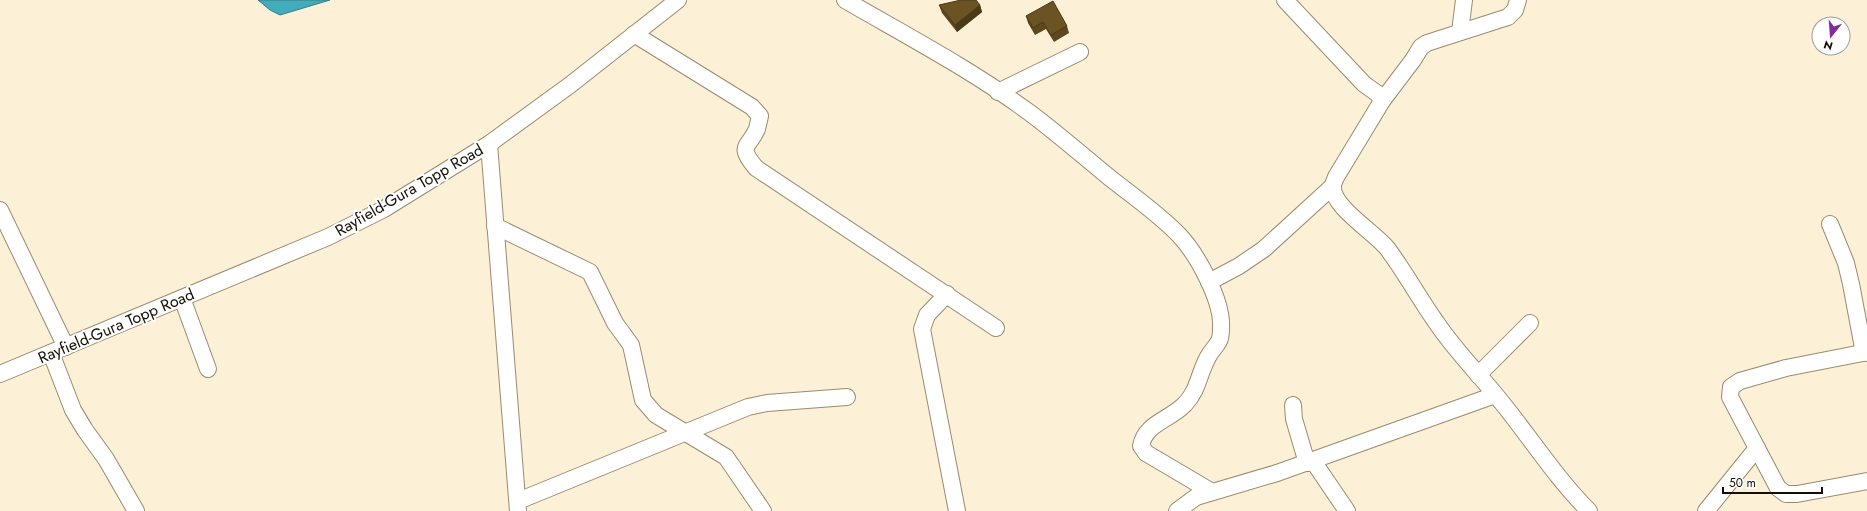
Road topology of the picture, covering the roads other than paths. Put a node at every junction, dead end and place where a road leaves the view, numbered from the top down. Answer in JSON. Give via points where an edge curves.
{"nodes":[{"id":1,"x":678,"y":0,"type":"edge"},
{"id":2,"x":845,"y":0,"type":"edge"},
{"id":3,"x":1285,"y":0,"type":"edge"},
{"id":4,"x":1464,"y":0,"type":"edge"},
{"id":5,"x":1518,"y":0,"type":"edge"},
{"id":6,"x":1460,"y":32,"type":"junction"},
{"id":7,"x":634,"y":34,"type":"junction"},
{"id":8,"x":1080,"y":52,"type":"dead end"},
{"id":9,"x":998,"y":92,"type":"junction"},
{"id":10,"x":1382,"y":101,"type":"junction"},
{"id":11,"x":489,"y":144,"type":"junction"},
{"id":12,"x":1333,"y":186,"type":"junction"},
{"id":13,"x":0,"y":210,"type":"edge"},
{"id":14,"x":1830,"y":224,"type":"dead end"},
{"id":15,"x":495,"y":226,"type":"junction"},
{"id":16,"x":1209,"y":282,"type":"junction"},
{"id":17,"x":947,"y":294,"type":"junction"},
{"id":18,"x":182,"y":298,"type":"junction"},
{"id":19,"x":1530,"y":323,"type":"dead end"},
{"id":20,"x":996,"y":328,"type":"dead end"},
{"id":21,"x":58,"y":350,"type":"junction"},
{"id":22,"x":1866,"y":352,"type":"edge"},
{"id":23,"x":208,"y":369,"type":"dead end"},
{"id":24,"x":0,"y":374,"type":"edge"},
{"id":25,"x":1478,"y":375,"type":"junction"},
{"id":26,"x":1495,"y":395,"type":"junction"},
{"id":27,"x":847,"y":397,"type":"dead end"},
{"id":28,"x":1292,"y":405,"type":"dead end"},
{"id":29,"x":686,"y":433,"type":"junction"},
{"id":30,"x":1757,"y":448,"type":"junction"},
{"id":31,"x":1310,"y":462,"type":"junction"},
{"id":32,"x":1867,"y":481,"type":"edge"},
{"id":33,"x":1212,"y":492,"type":"junction"},
{"id":34,"x":518,"y":506,"type":"edge"},
{"id":35,"x":136,"y":511,"type":"edge"},
{"id":36,"x":763,"y":511,"type":"edge"},
{"id":37,"x":957,"y":511,"type":"edge"},
{"id":38,"x":1177,"y":511,"type":"edge"},
{"id":39,"x":1347,"y":511,"type":"edge"},
{"id":40,"x":1589,"y":511,"type":"edge"},
{"id":41,"x":1706,"y":511,"type":"edge"}],
"edges":[{"from":1,"to":7,"type":"street","name":"Rayfield-Gura Topp Road"},
{"from":2,"to":9,"type":"street"},
{"from":3,"to":10,"type":"street"},
{"from":4,"to":6,"type":"street"},
{"from":5,"to":6,"type":"street","via":[[1515,10],[1508,16]]},
{"from":6,"to":10,"type":"street","via":[[1421,47]]},
{"from":7,"to":11,"type":"street","name":"Rayfield-Gura Topp Road"},
{"from":7,"to":17,"type":"street","via":[[752,107],[760,116],[757,129],[746,145],[746,157],[756,168]]},
{"from":8,"to":9,"type":"street"},
{"from":9,"to":16,"type":"street","via":[[1030,113],[1179,235],[1195,254]]},
{"from":10,"to":12,"type":"street"},
{"from":11,"to":15,"type":"street"},
{"from":11,"to":18,"type":"street","name":"Rayfield-Gura Topp Road","via":[[384,209],[328,237]]},
{"from":12,"to":16,"type":"street","via":[[1264,249]]},
{"from":12,"to":25,"type":"street","via":[[1341,208],[1387,248],[1436,324]]},
{"from":13,"to":21,"type":"street"},
{"from":14,"to":22,"type":"street","via":[[1846,262]]},
{"from":15,"to":29,"type":"street","via":[[590,272],[615,323],[631,345],[643,400],[656,415]]},
{"from":15,"to":34,"type":"street"},
{"from":16,"to":33,"type":"street","via":[[1218,305],[1222,326],[1219,340],[1202,369],[1195,393],[1184,406],[1149,429],[1142,438],[1141,446],[1146,453]]},
{"from":17,"to":20,"type":"street"},
{"from":17,"to":37,"type":"street","via":[[927,315],[922,329]]},
{"from":18,"to":21,"type":"street","name":"Rayfield-Gura Topp Road"},
{"from":18,"to":23,"type":"street"},
{"from":19,"to":25,"type":"street"},
{"from":21,"to":24,"type":"street","name":"Rayfield-Gura Topp Road"},
{"from":21,"to":35,"type":"street","via":[[73,410],[106,459]]},
{"from":22,"to":30,"type":"street","via":[[1786,368],[1740,381],[1731,387],[1730,397]]},
{"from":25,"to":26,"type":"street"},
{"from":26,"to":31,"type":"street"},
{"from":26,"to":40,"type":"street","via":[[1572,494]]},
{"from":27,"to":29,"type":"street","via":[[767,403],[748,407]]},
{"from":28,"to":31,"type":"street","via":[[1294,419]]},
{"from":29,"to":34,"type":"street"},
{"from":29,"to":36,"type":"street","via":[[726,457]]},
{"from":30,"to":32,"type":"street","via":[[1778,488],[1786,494]]},
{"from":30,"to":41,"type":"street"},
{"from":31,"to":33,"type":"street"},
{"from":31,"to":39,"type":"street"},
{"from":33,"to":38,"type":"street","via":[[1196,497]]}]}
